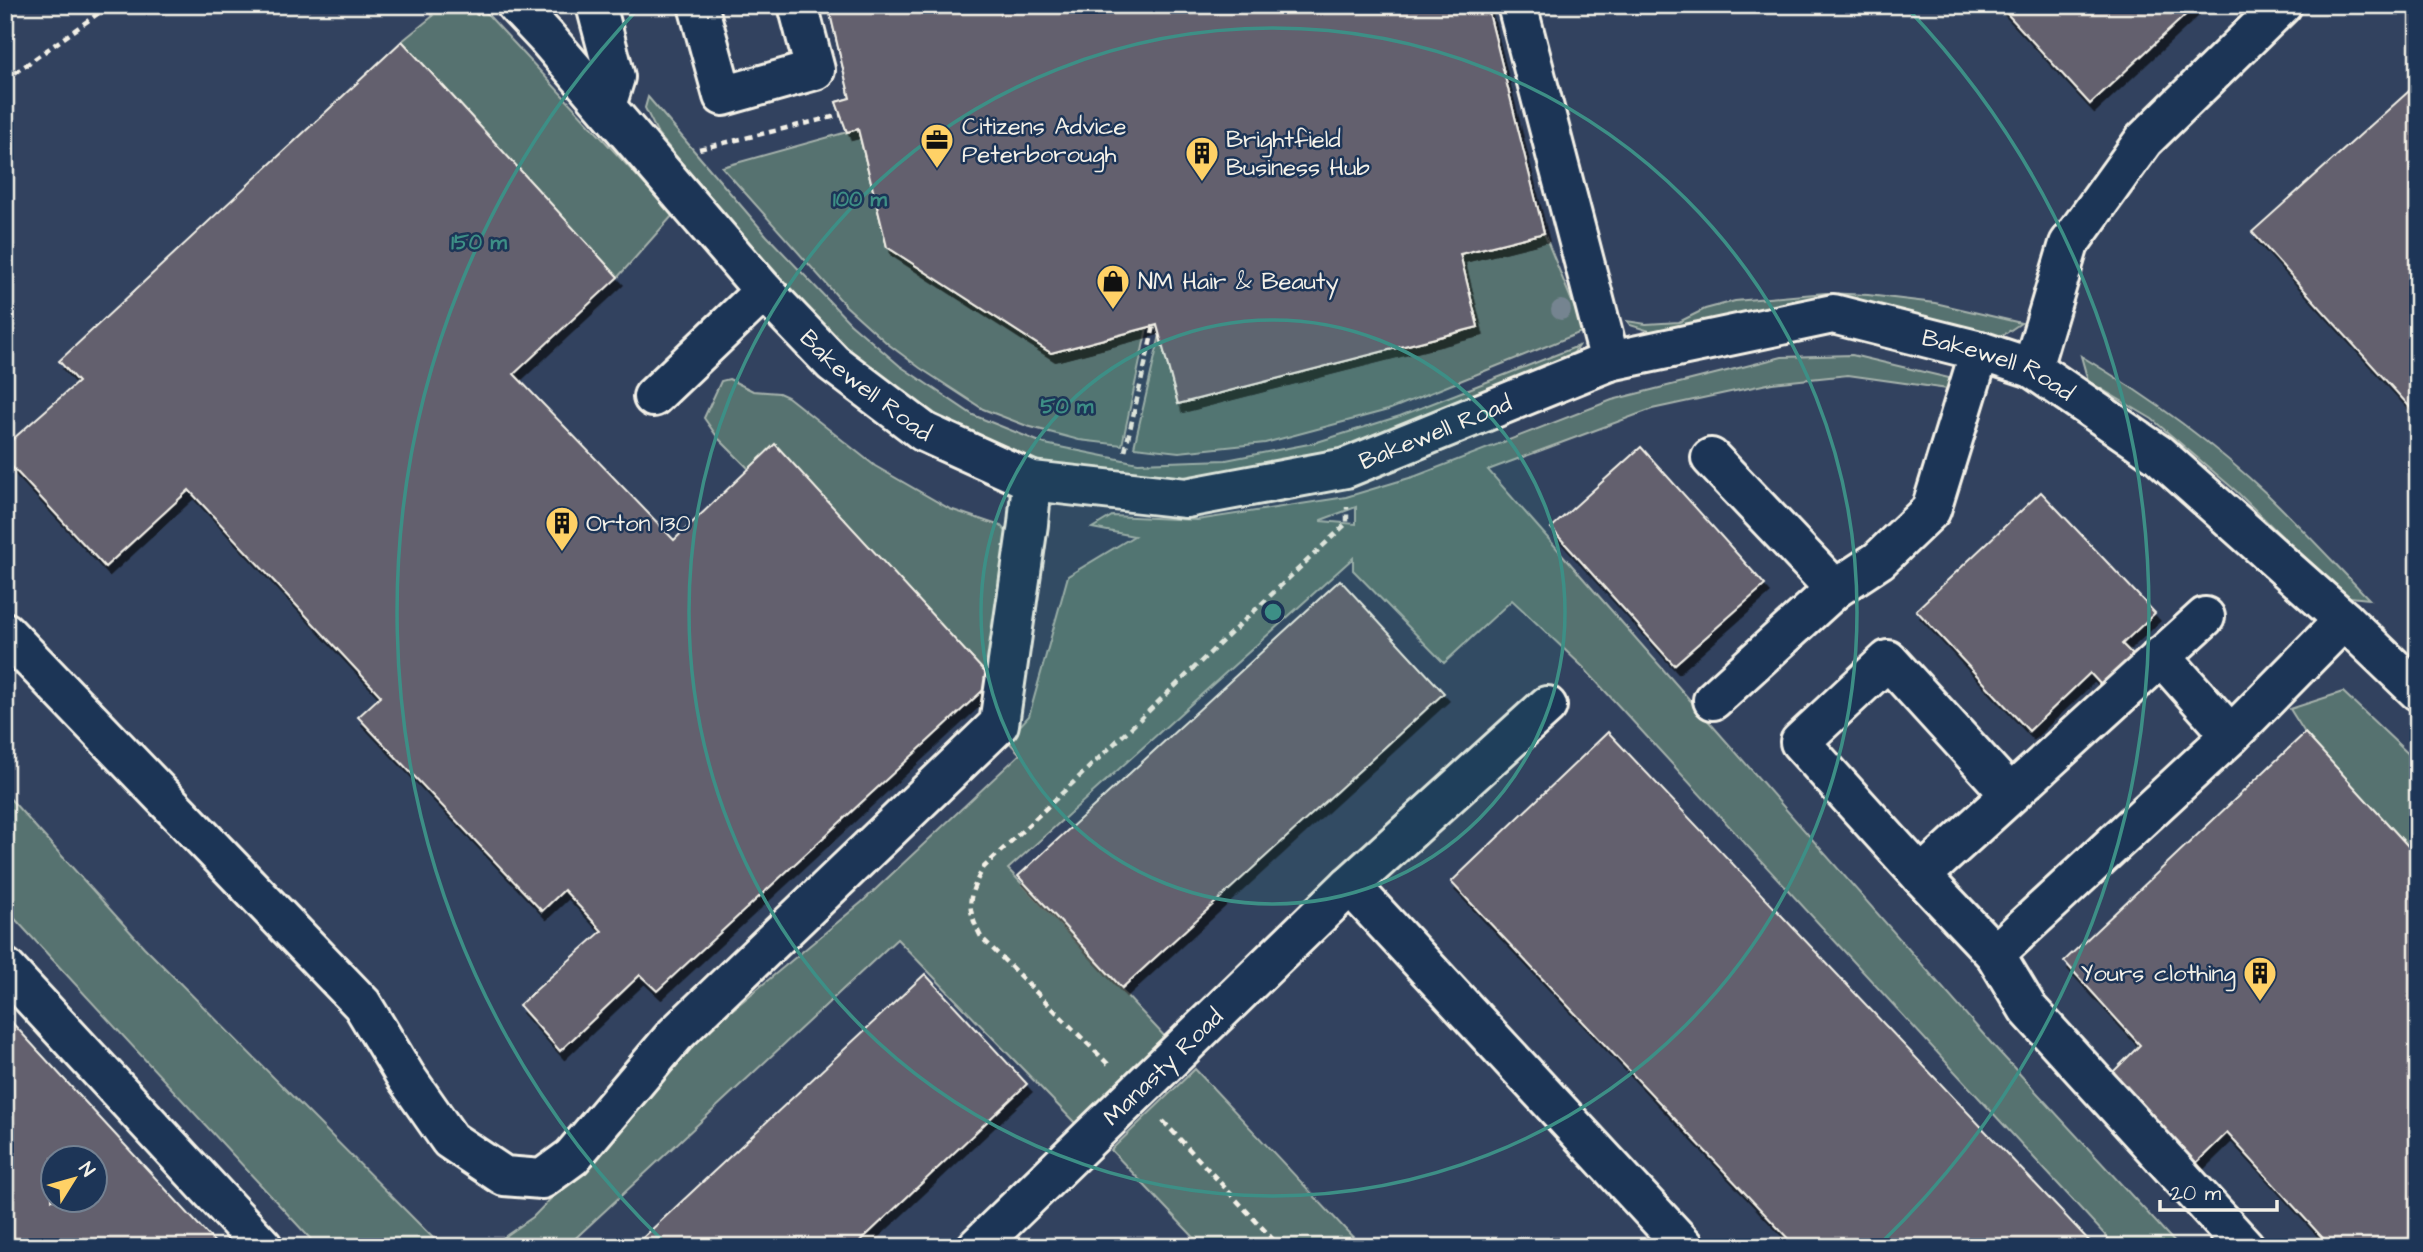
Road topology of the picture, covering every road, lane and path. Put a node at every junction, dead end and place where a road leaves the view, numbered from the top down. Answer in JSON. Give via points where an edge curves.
{"nodes":[{"id":1,"x":110,"y":5,"type":"edge"},
{"id":2,"x":516,"y":5,"type":"edge"},
{"id":3,"x":596,"y":5,"type":"edge"},
{"id":4,"x":698,"y":5,"type":"edge"},
{"id":5,"x":798,"y":5,"type":"edge"},
{"id":6,"x":1517,"y":5,"type":"edge"},
{"id":7,"x":2282,"y":5,"type":"edge"},
{"id":8,"x":5,"y":80,"type":"edge"},
{"id":9,"x":606,"y":106,"type":"junction"},
{"id":10,"x":841,"y":115,"type":"dead end"},
{"id":11,"x":699,"y":149,"type":"dead end"},
{"id":12,"x":764,"y":291,"type":"junction"},
{"id":13,"x":1154,"y":326,"type":"dead end"},
{"id":14,"x":1980,"y":351,"type":"junction"},
{"id":15,"x":1610,"y":361,"type":"junction"},
{"id":16,"x":2032,"y":368,"type":"junction"},
{"id":17,"x":653,"y":397,"type":"dead end"},
{"id":18,"x":1125,"y":452,"type":"dead end"},
{"id":19,"x":1711,"y":458,"type":"dead end"},
{"id":20,"x":1346,"y":468,"type":"junction"},
{"id":21,"x":1032,"y":481,"type":"junction"},
{"id":22,"x":1835,"y":589,"type":"junction"},
{"id":23,"x":2205,"y":617,"type":"dead end"},
{"id":24,"x":2344,"y":620,"type":"junction"},
{"id":25,"x":5,"y":632,"type":"edge"},
{"id":26,"x":2161,"y":656,"type":"junction"},
{"id":27,"x":2412,"y":674,"type":"edge"},
{"id":28,"x":1713,"y":700,"type":"dead end"},
{"id":29,"x":1548,"y":706,"type":"dead end"},
{"id":30,"x":2231,"y":735,"type":"junction"},
{"id":31,"x":2010,"y":794,"type":"junction"},
{"id":32,"x":1922,"y":876,"type":"junction"},
{"id":33,"x":1350,"y":885,"type":"junction"},
{"id":34,"x":1995,"y":954,"type":"junction"},
{"id":35,"x":5,"y":968,"type":"edge"},
{"id":36,"x":1137,"y":1093,"type":"junction"},
{"id":37,"x":263,"y":1247,"type":"edge"},
{"id":38,"x":977,"y":1247,"type":"edge"},
{"id":39,"x":1280,"y":1247,"type":"edge"},
{"id":40,"x":1685,"y":1247,"type":"edge"},
{"id":41,"x":2245,"y":1247,"type":"edge"}],
"edges":[{"from":1,"to":8,"type":"path"},
{"from":2,"to":9,"type":"street","name":"Bakewell Road"},
{"from":3,"to":9,"type":"street","via":[[615,77]]},
{"from":4,"to":5,"type":"street","via":[[723,96],[814,70]]},
{"from":6,"to":15,"type":"street"},
{"from":7,"to":16,"type":"street","via":[[2144,140],[2069,244]]},
{"from":9,"to":12,"type":"street","name":"Bakewell Road"},
{"from":10,"to":11,"type":"path"},
{"from":12,"to":17,"type":"street"},
{"from":12,"to":21,"type":"street","name":"Bakewell Road","via":[[833,363],[924,432]]},
{"from":13,"to":18,"type":"path"},
{"from":14,"to":15,"type":"street","name":"Bakewell Road","via":[[1833,314]]},
{"from":14,"to":16,"type":"street","name":"Bakewell Road"},
{"from":14,"to":22,"type":"street","via":[[1931,510],[1879,560]]},
{"from":15,"to":20,"type":"street","name":"Bakewell Road"},
{"from":16,"to":24,"type":"street","name":"Bakewell Road","via":[[2158,454]]},
{"from":19,"to":22,"type":"street"},
{"from":20,"to":21,"type":"street","name":"Bakewell Road","via":[[1186,498]]},
{"from":20,"to":36,"type":"path","via":[[1347,523],[984,867],[973,886],[969,913],[981,937]]},
{"from":21,"to":25,"type":"street","via":[[999,724],[675,1035],[572,1157],[542,1179],[504,1176],[450,1140],[362,1004]]},
{"from":22,"to":28,"type":"street"},
{"from":23,"to":26,"type":"street"},
{"from":24,"to":27,"type":"street","name":"Bakewell Road"},
{"from":24,"to":30,"type":"street"},
{"from":26,"to":30,"type":"street"},
{"from":26,"to":31,"type":"street"},
{"from":29,"to":33,"type":"street","name":"Manasty Road"},
{"from":30,"to":34,"type":"street"},
{"from":31,"to":32,"type":"street"},
{"from":31,"to":32,"type":"street","via":[[1888,660],[1800,742]]},
{"from":32,"to":34,"type":"street"},
{"from":33,"to":36,"type":"street","name":"Manasty Road"},
{"from":33,"to":40,"type":"street"},
{"from":34,"to":41,"type":"street","via":[[2028,1010]]},
{"from":35,"to":37,"type":"street"},
{"from":36,"to":38,"type":"street","name":"Manasty Road"},
{"from":36,"to":39,"type":"path"}]}
